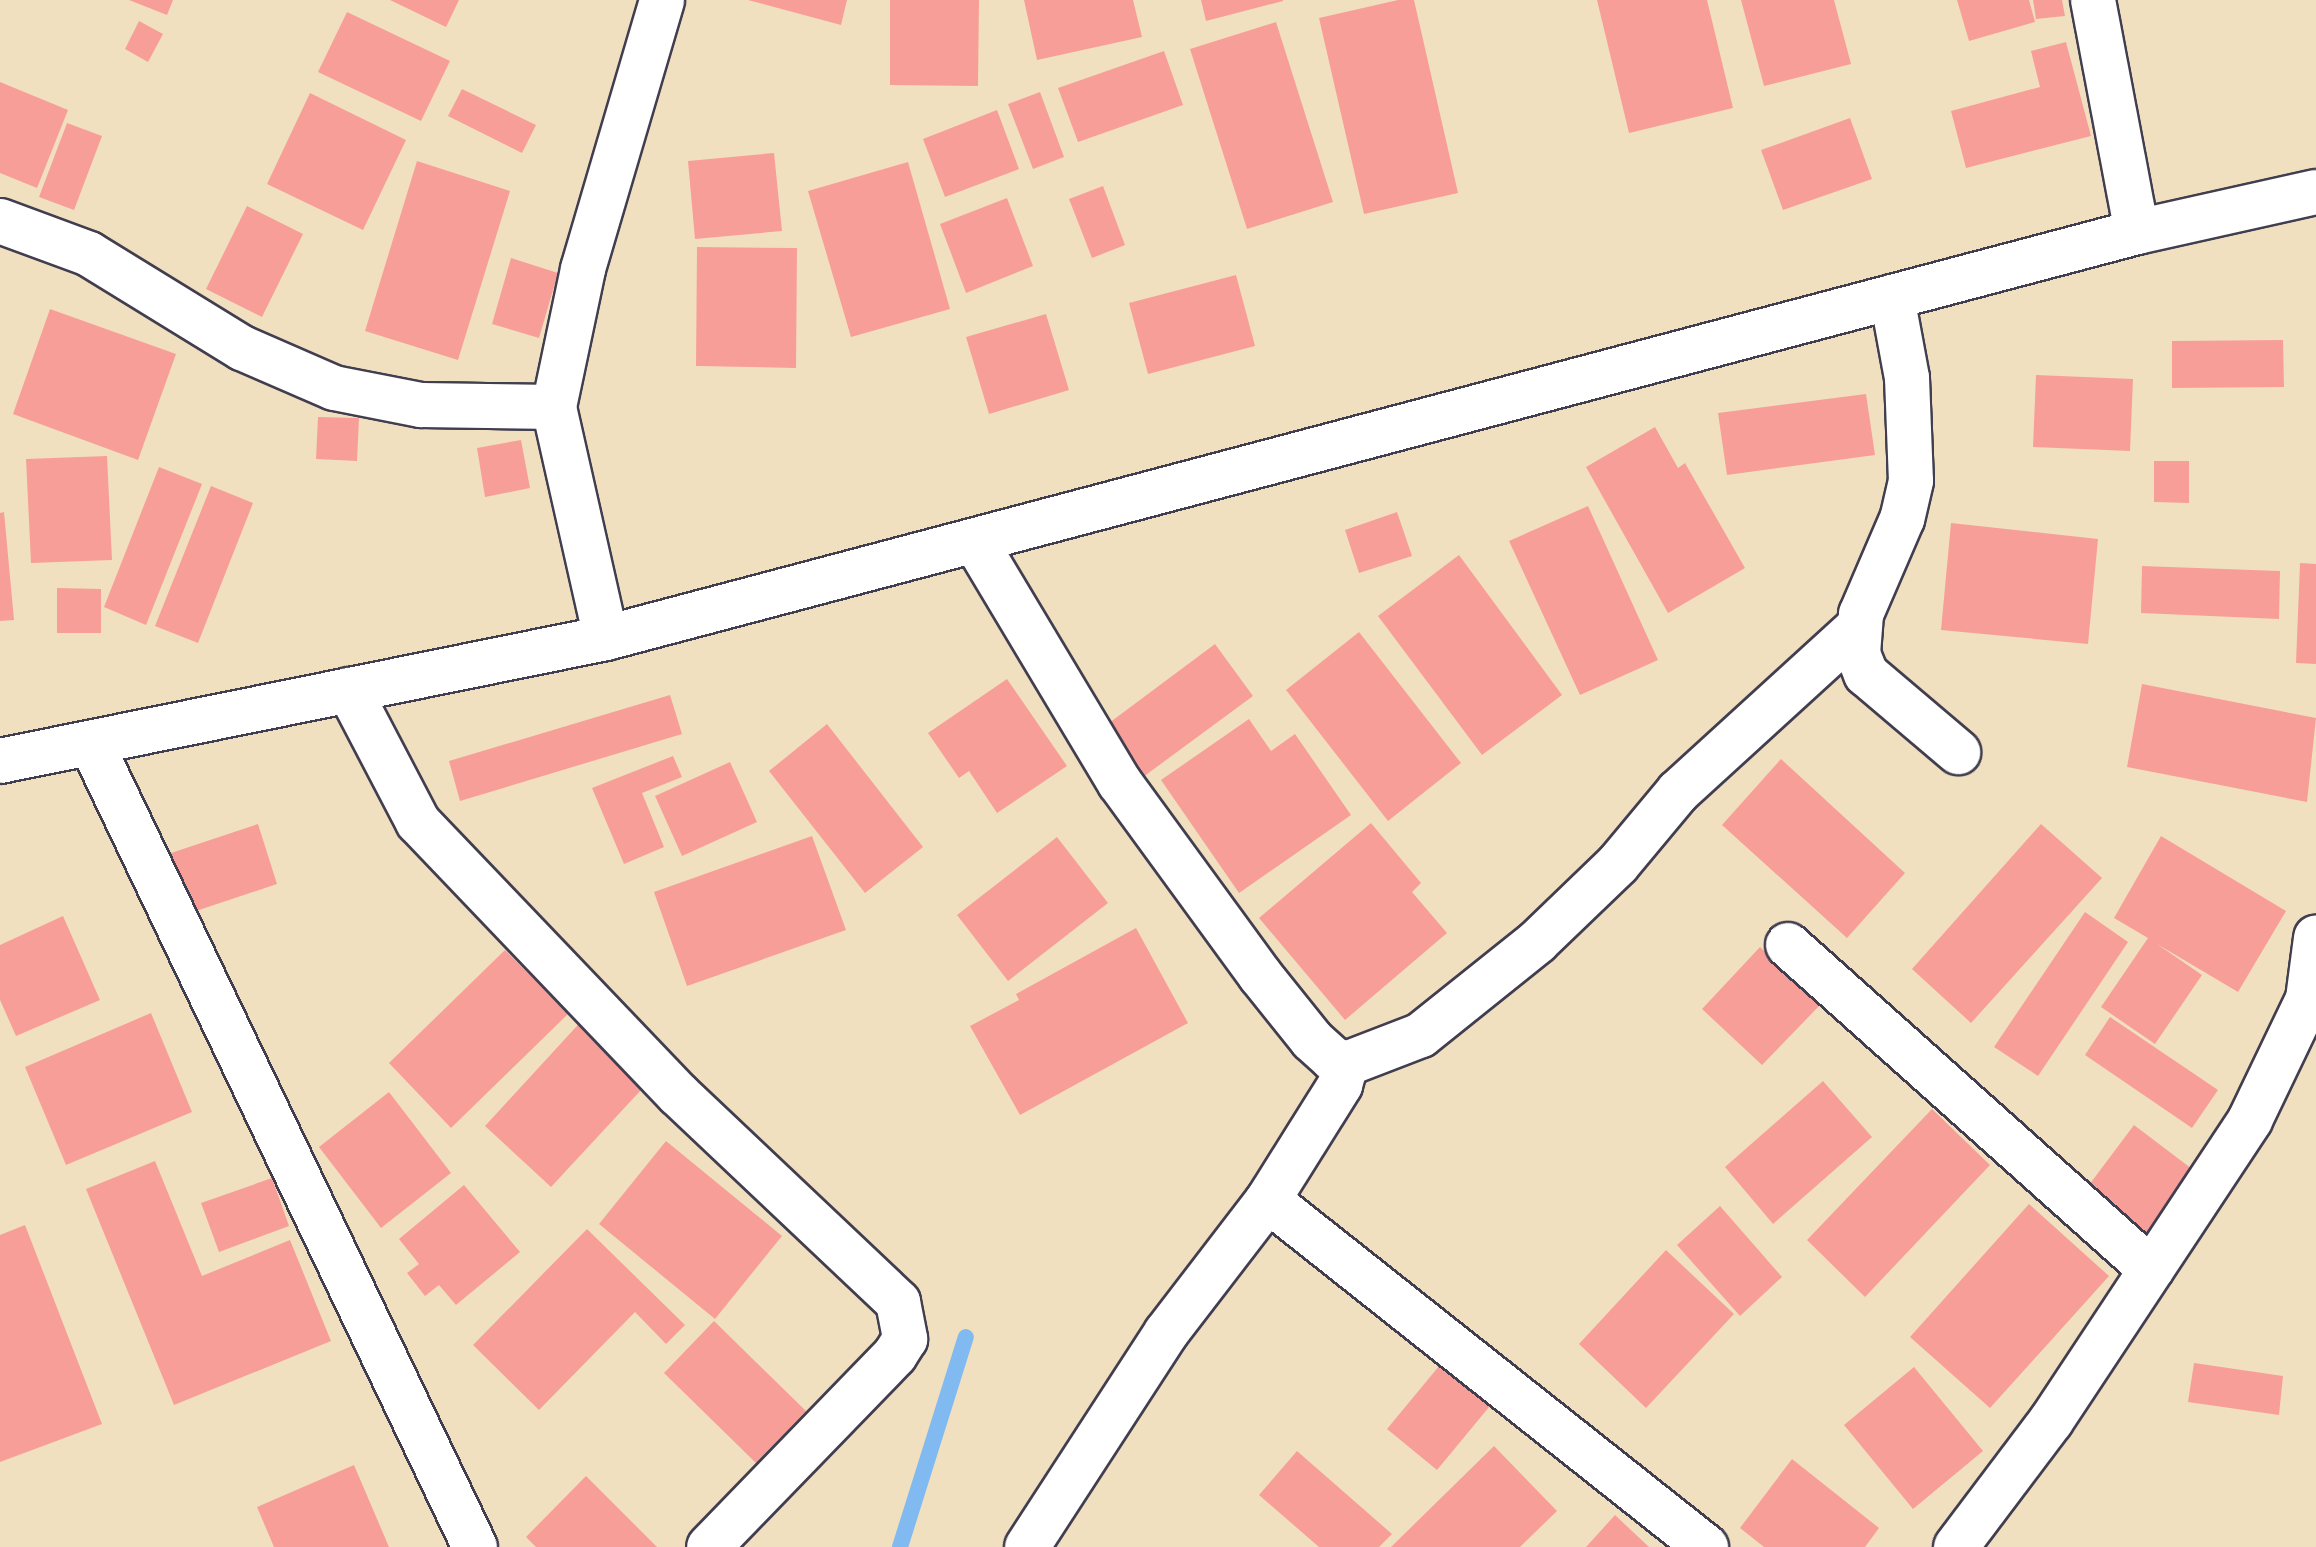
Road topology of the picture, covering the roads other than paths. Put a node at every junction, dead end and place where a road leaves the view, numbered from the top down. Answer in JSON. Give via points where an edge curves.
{"nodes":[{"id":1,"x":662,"y":0,"type":"edge"},
{"id":2,"x":2093,"y":0,"type":"edge"},
{"id":3,"x":2316,"y":192,"type":"edge"},
{"id":4,"x":0,"y":221,"type":"edge"},
{"id":5,"x":2137,"y":232,"type":"junction"},
{"id":6,"x":1892,"y":297,"type":"junction"},
{"id":7,"x":554,"y":407,"type":"junction"},
{"id":8,"x":975,"y":541,"type":"junction"},
{"id":9,"x":1860,"y":626,"type":"junction"},
{"id":10,"x":606,"y":638,"type":"junction"},
{"id":11,"x":349,"y":690,"type":"junction"},
{"id":12,"x":91,"y":743,"type":"junction"},
{"id":13,"x":1958,"y":752,"type":"dead end"},
{"id":14,"x":0,"y":761,"type":"edge"},
{"id":15,"x":2316,"y":938,"type":"edge"},
{"id":16,"x":1788,"y":945,"type":"dead end"},
{"id":17,"x":1346,"y":1064,"type":"junction"},
{"id":18,"x":1268,"y":1200,"type":"junction"},
{"id":19,"x":2151,"y":1270,"type":"junction"},
{"id":20,"x":475,"y":1547,"type":"edge"},
{"id":21,"x":709,"y":1547,"type":"edge"},
{"id":22,"x":1027,"y":1547,"type":"edge"},
{"id":23,"x":1706,"y":1547,"type":"edge"},
{"id":24,"x":1956,"y":1547,"type":"edge"}],
"edges":[{"from":1,"to":7,"type":"street","via":[[583,269]]},
{"from":2,"to":5,"type":"street"},
{"from":3,"to":5,"type":"street"},
{"from":4,"to":7,"type":"street","via":[[89,254],[242,348],[334,388],[421,405]]},
{"from":5,"to":6,"type":"street"},
{"from":6,"to":8,"type":"street"},
{"from":6,"to":9,"type":"street","via":[[1907,378],[1911,481],[1902,519]]},
{"from":7,"to":10,"type":"street"},
{"from":8,"to":10,"type":"street"},
{"from":8,"to":17,"type":"street","via":[[1120,783],[1312,1040]]},
{"from":9,"to":13,"type":"street","via":[[1858,654],[1866,674]]},
{"from":9,"to":17,"type":"street","via":[[1678,792],[1618,864],[1537,942],[1421,1035]]},
{"from":10,"to":11,"type":"street"},
{"from":11,"to":12,"type":"street"},
{"from":11,"to":21,"type":"street","via":[[418,822],[678,1094],[898,1302],[905,1339],[895,1355]]},
{"from":12,"to":14,"type":"street"},
{"from":12,"to":20,"type":"street"},
{"from":15,"to":19,"type":"street","via":[[2308,999],[2250,1120]]},
{"from":16,"to":19,"type":"street"},
{"from":17,"to":18,"type":"street","via":[[1340,1085]]},
{"from":18,"to":22,"type":"street","via":[[1166,1333]]},
{"from":18,"to":23,"type":"street"},
{"from":19,"to":24,"type":"street","via":[[2051,1421]]}]}
